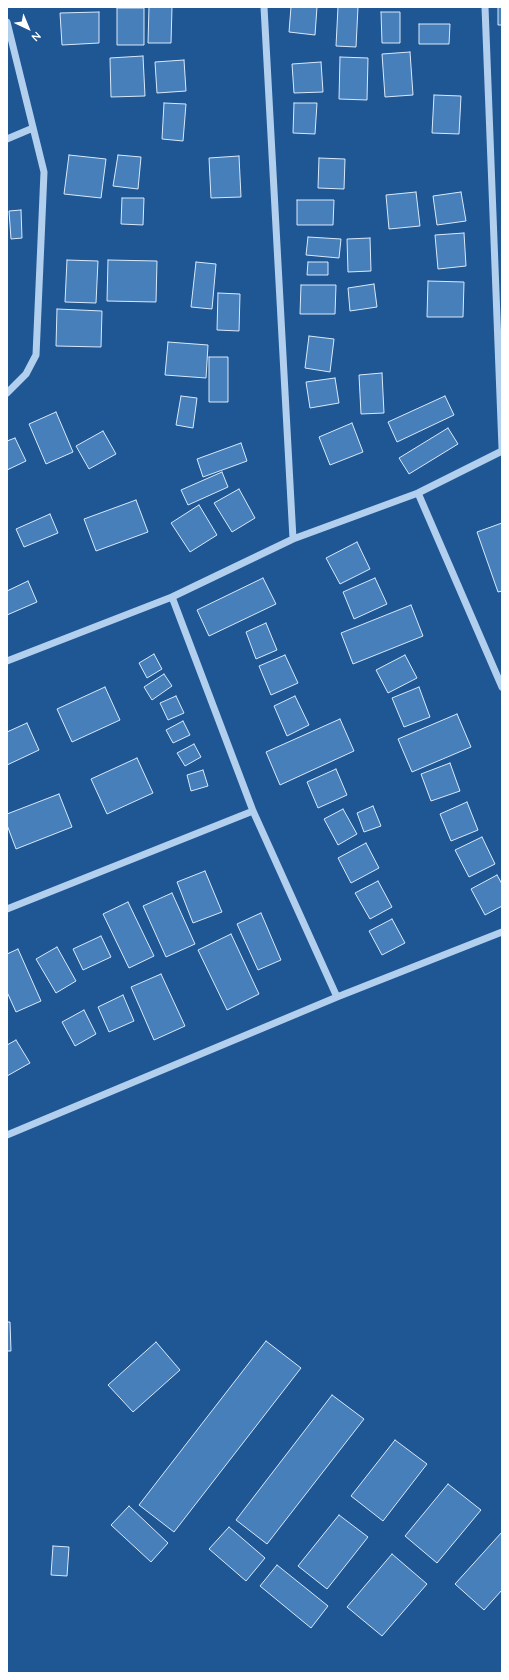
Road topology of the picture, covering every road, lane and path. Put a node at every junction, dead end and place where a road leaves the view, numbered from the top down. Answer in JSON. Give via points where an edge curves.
{"nodes":[{"id":1,"x":264,"y":7,"type":"edge"},
{"id":2,"x":484,"y":7,"type":"edge"},
{"id":3,"x":7,"y":22,"type":"edge"},
{"id":4,"x":33,"y":128,"type":"junction"},
{"id":5,"x":7,"y":139,"type":"edge"},
{"id":6,"x":7,"y":393,"type":"edge"},
{"id":7,"x":502,"y":448,"type":"edge"},
{"id":8,"x":502,"y":451,"type":"edge"},
{"id":9,"x":418,"y":493,"type":"junction"},
{"id":10,"x":293,"y":539,"type":"junction"},
{"id":11,"x":172,"y":597,"type":"junction"},
{"id":12,"x":7,"y":662,"type":"edge"},
{"id":13,"x":502,"y":687,"type":"edge"},
{"id":14,"x":252,"y":811,"type":"junction"},
{"id":15,"x":7,"y":909,"type":"edge"},
{"id":16,"x":502,"y":932,"type":"edge"},
{"id":17,"x":337,"y":997,"type":"junction"},
{"id":18,"x":7,"y":1135,"type":"edge"}],
"edges":[{"from":1,"to":10,"type":"street"},
{"from":2,"to":7,"type":"street"},
{"from":3,"to":4,"type":"street"},
{"from":4,"to":5,"type":"street"},
{"from":4,"to":6,"type":"street","via":[[44,172],[36,355],[26,374]]},
{"from":8,"to":9,"type":"street"},
{"from":9,"to":10,"type":"street"},
{"from":9,"to":13,"type":"street"},
{"from":10,"to":11,"type":"street"},
{"from":11,"to":12,"type":"street"},
{"from":11,"to":14,"type":"street"},
{"from":14,"to":15,"type":"street"},
{"from":14,"to":17,"type":"street"},
{"from":16,"to":17,"type":"street"},
{"from":17,"to":18,"type":"street"}]}
